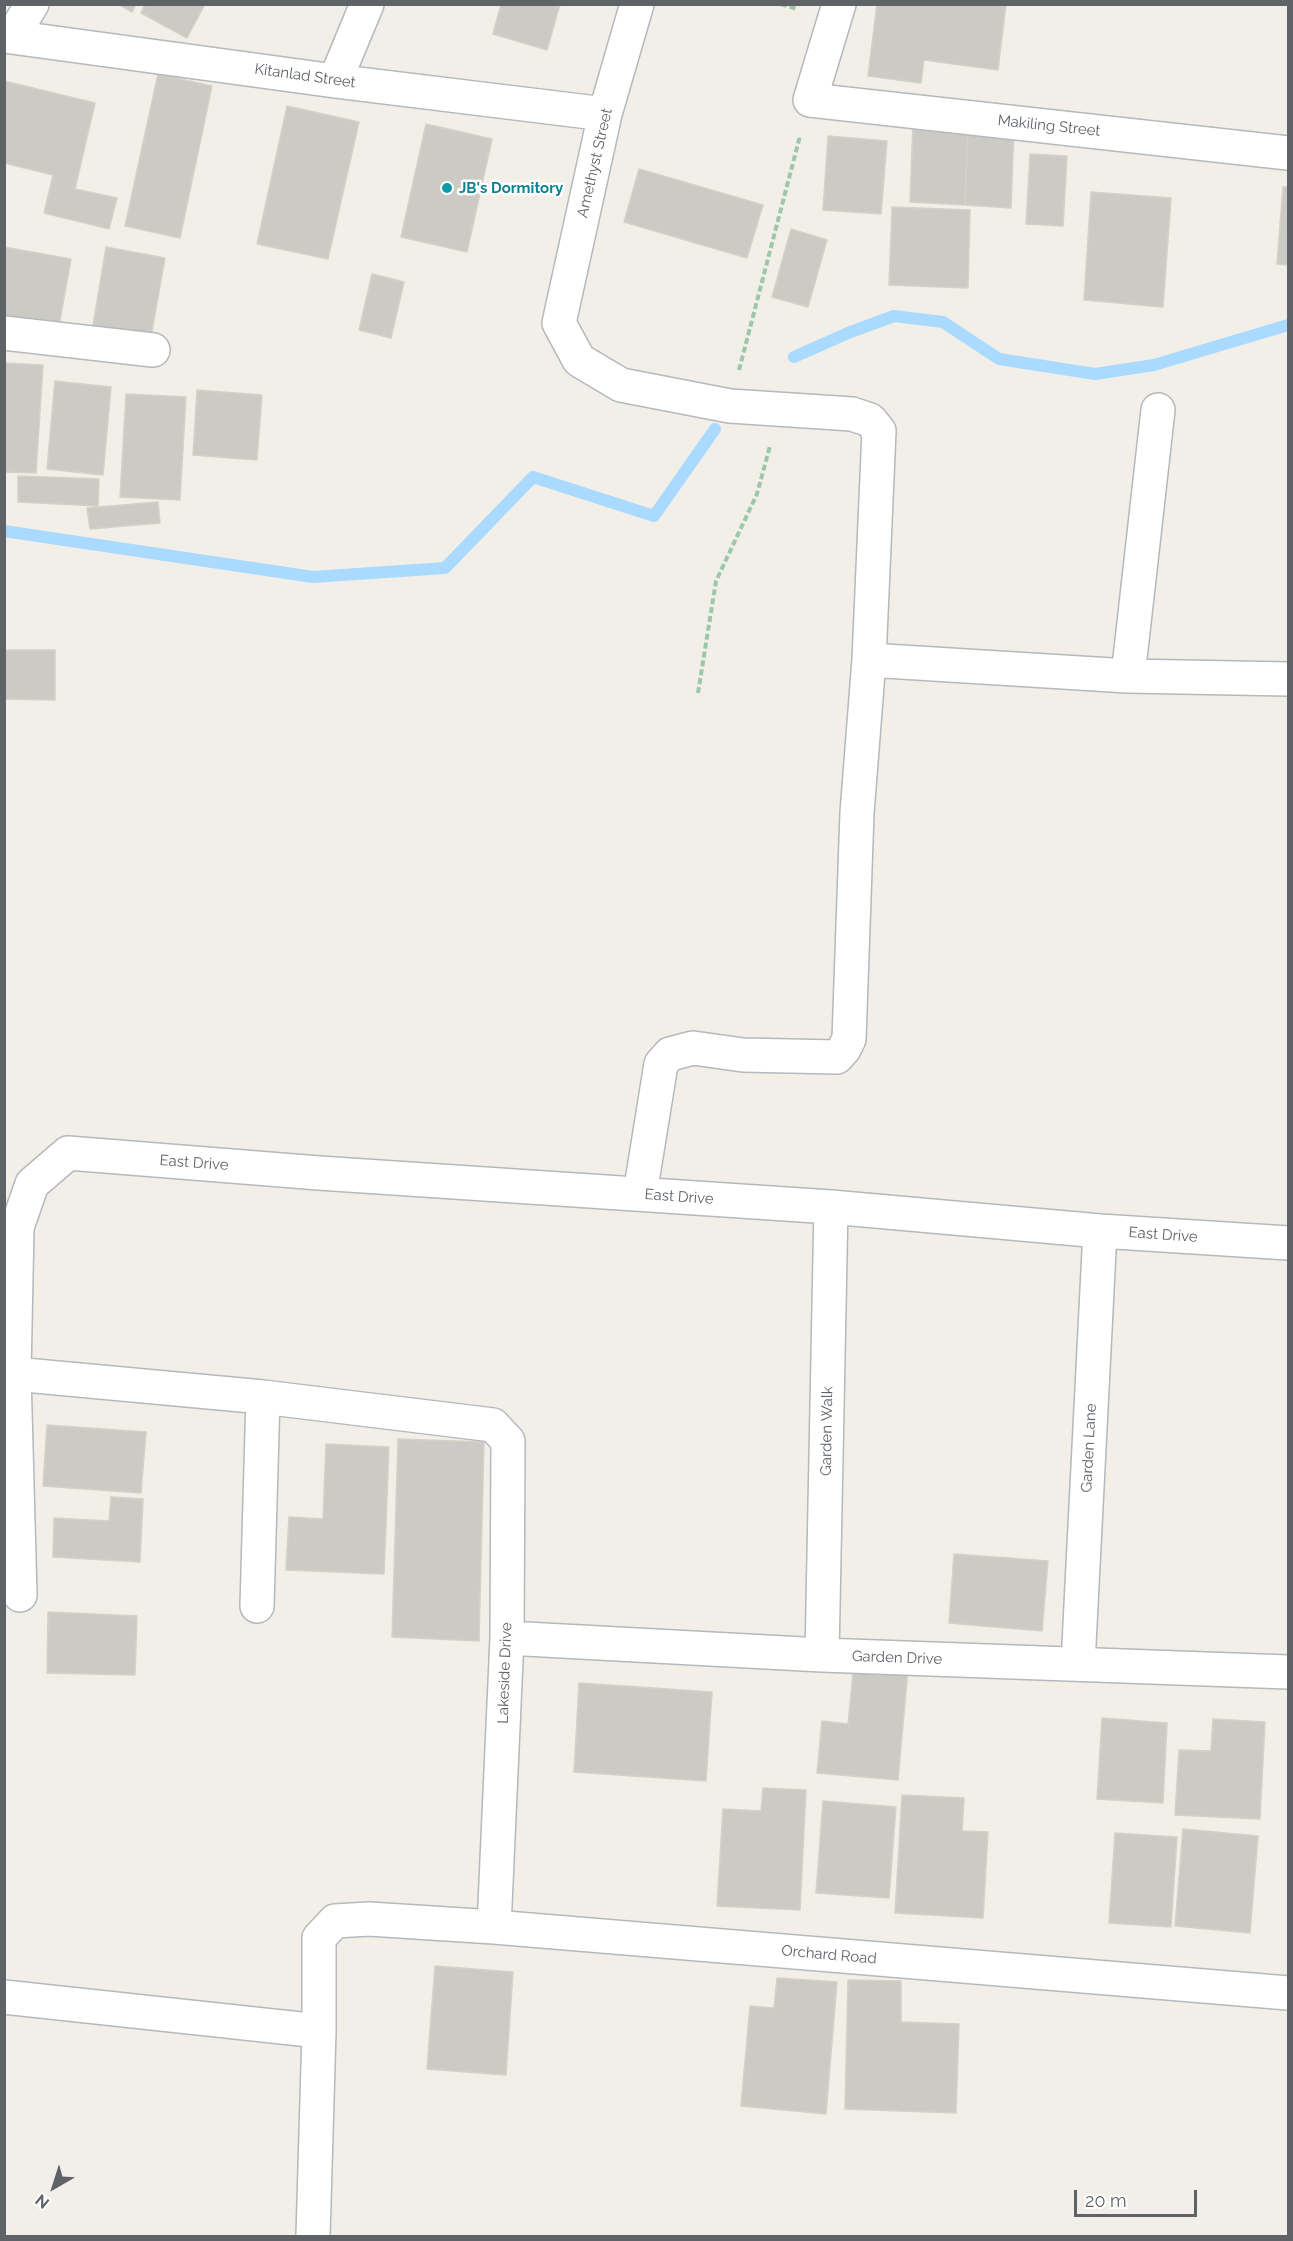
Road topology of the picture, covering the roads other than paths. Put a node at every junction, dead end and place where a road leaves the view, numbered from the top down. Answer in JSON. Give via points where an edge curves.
{"nodes":[{"id":1,"x":32,"y":4,"type":"edge"},
{"id":2,"x":367,"y":4,"type":"edge"},
{"id":3,"x":637,"y":4,"type":"edge"},
{"id":4,"x":839,"y":4,"type":"edge"},
{"id":5,"x":8,"y":37,"type":"edge"},
{"id":6,"x":335,"y":81,"type":"junction"},
{"id":7,"x":605,"y":114,"type":"junction"},
{"id":8,"x":1288,"y":153,"type":"edge"},
{"id":9,"x":4,"y":333,"type":"edge"},
{"id":10,"x":153,"y":350,"type":"dead end"},
{"id":11,"x":1158,"y":410,"type":"dead end"},
{"id":12,"x":869,"y":660,"type":"junction"},
{"id":13,"x":1128,"y":676,"type":"junction"},
{"id":14,"x":1288,"y":679,"type":"edge"},
{"id":15,"x":640,"y":1194,"type":"junction"},
{"id":16,"x":831,"y":1207,"type":"junction"},
{"id":17,"x":1100,"y":1231,"type":"junction"},
{"id":18,"x":1288,"y":1243,"type":"edge"},
{"id":19,"x":15,"y":1374,"type":"junction"},
{"id":20,"x":263,"y":1397,"type":"junction"},
{"id":21,"x":20,"y":1595,"type":"dead end"},
{"id":22,"x":256,"y":1606,"type":"dead end"},
{"id":23,"x":507,"y":1638,"type":"junction"},
{"id":24,"x":822,"y":1655,"type":"junction"},
{"id":25,"x":1078,"y":1664,"type":"junction"},
{"id":26,"x":1288,"y":1672,"type":"edge"},
{"id":27,"x":494,"y":1927,"type":"junction"},
{"id":28,"x":1288,"y":1993,"type":"edge"},
{"id":29,"x":4,"y":1997,"type":"edge"},
{"id":30,"x":319,"y":2031,"type":"junction"},
{"id":31,"x":313,"y":2236,"type":"edge"}],
"edges":[{"from":1,"to":5,"type":"street"},
{"from":2,"to":6,"type":"street"},
{"from":3,"to":7,"type":"street","name":"Amethyst Street"},
{"from":4,"to":8,"type":"street","name":"Makiling Street","via":[[810,100]]},
{"from":5,"to":6,"type":"street","name":"Kitanlad Street"},
{"from":6,"to":7,"type":"street","name":"Kitanlad Street"},
{"from":7,"to":12,"type":"street","name":"Amethyst Street","via":[[559,322],[579,360],[621,385],[730,406],[852,414],[870,420],[879,431]]},
{"from":9,"to":10,"type":"street"},
{"from":11,"to":13,"type":"street"},
{"from":12,"to":13,"type":"street"},
{"from":12,"to":15,"type":"street","via":[[857,813],[849,1039],[837,1057],[743,1055],[693,1048],[670,1054],[661,1064]]},
{"from":13,"to":14,"type":"street"},
{"from":15,"to":16,"type":"street","name":"East Drive"},
{"from":15,"to":19,"type":"street","name":"East Drive","via":[[69,1153],[32,1184],[17,1227]]},
{"from":16,"to":17,"type":"street","name":"East Drive"},
{"from":16,"to":24,"type":"street","name":"Garden Walk"},
{"from":17,"to":18,"type":"street","name":"East Drive"},
{"from":17,"to":25,"type":"street","name":"Garden Lane"},
{"from":19,"to":20,"type":"street"},
{"from":19,"to":21,"type":"street"},
{"from":20,"to":22,"type":"street"},
{"from":20,"to":23,"type":"street","name":"Lakeside Drive","via":[[493,1425],[508,1441]]},
{"from":23,"to":24,"type":"street","name":"Garden Drive"},
{"from":23,"to":27,"type":"street","name":"Lakeside Drive"},
{"from":24,"to":25,"type":"street","name":"Garden Drive"},
{"from":25,"to":26,"type":"street","name":"Garden Drive"},
{"from":27,"to":28,"type":"street","name":"Orchard Road"},
{"from":27,"to":30,"type":"street","name":"Orchard Road","via":[[369,1918],[335,1921],[319,1938]]},
{"from":29,"to":30,"type":"street"},
{"from":30,"to":31,"type":"street","name":"Orchard Road"}]}
